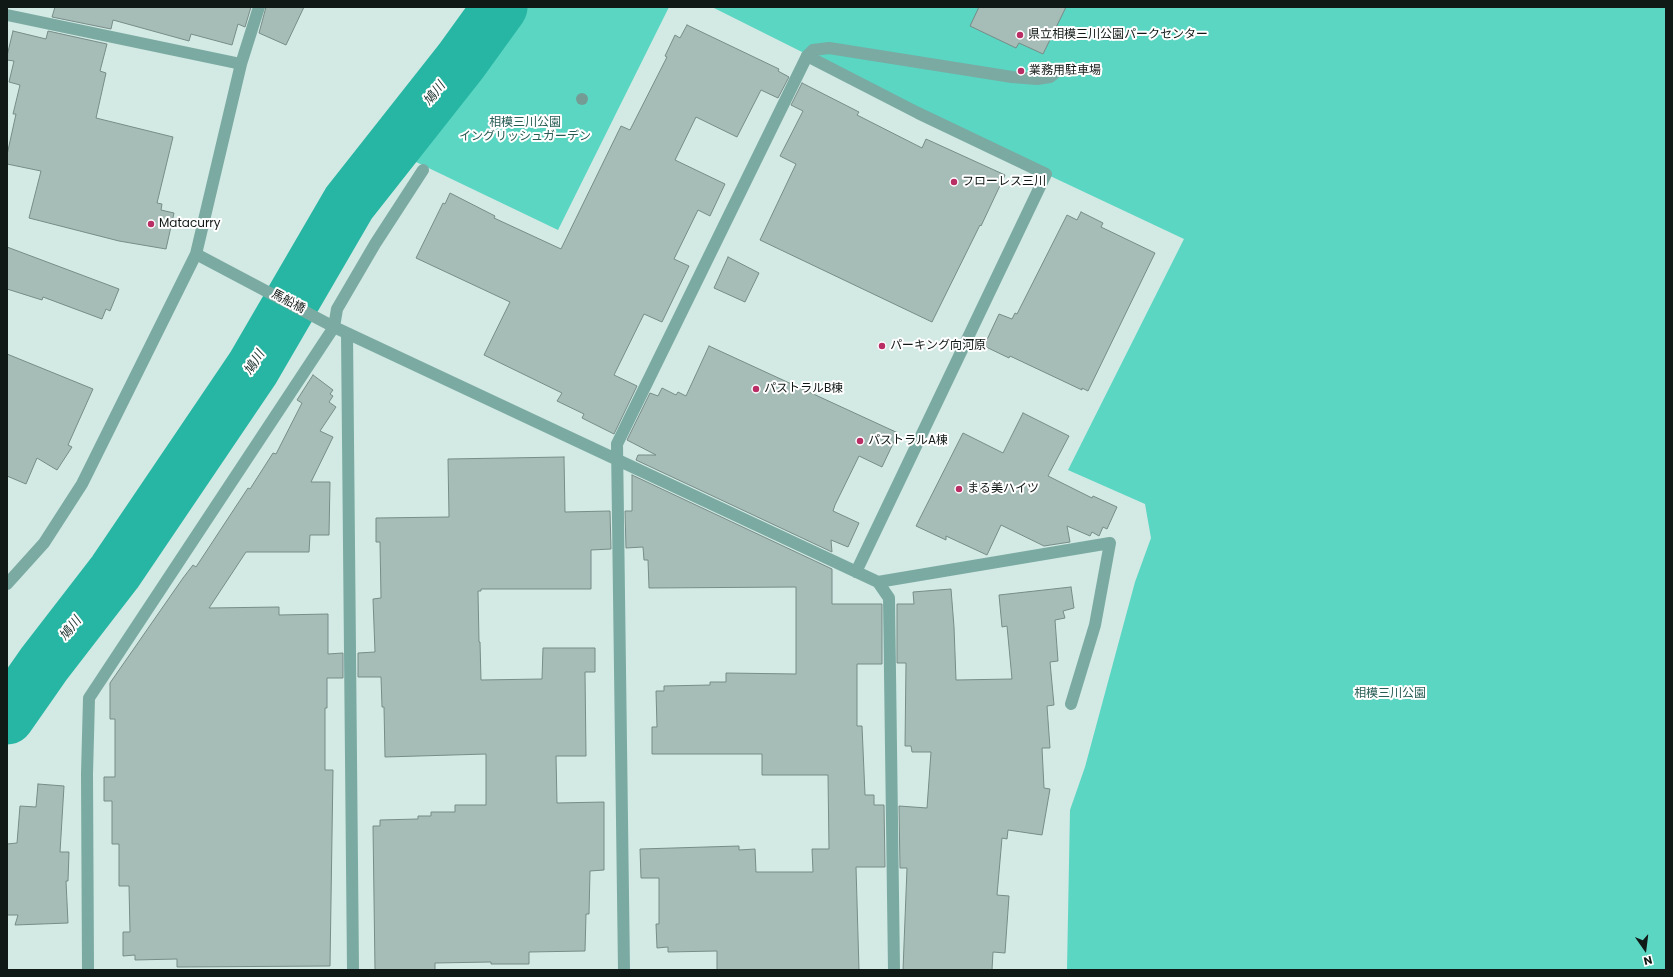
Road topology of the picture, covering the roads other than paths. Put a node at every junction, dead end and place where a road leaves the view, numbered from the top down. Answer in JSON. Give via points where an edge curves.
{"nodes":[{"id":1,"x":259,"y":7,"type":"edge"},
{"id":2,"x":7,"y":16,"type":"edge"},
{"id":3,"x":807,"y":56,"type":"junction"},
{"id":4,"x":241,"y":64,"type":"junction"},
{"id":5,"x":1055,"y":72,"type":"dead end"},
{"id":6,"x":423,"y":170,"type":"dead end"},
{"id":7,"x":196,"y":254,"type":"junction"},
{"id":8,"x":334,"y":327,"type":"junction"},
{"id":9,"x":347,"y":332,"type":"junction"},
{"id":10,"x":618,"y":460,"type":"junction"},
{"id":11,"x":856,"y":572,"type":"junction"},
{"id":12,"x":878,"y":582,"type":"junction"},
{"id":13,"x":7,"y":584,"type":"edge"},
{"id":14,"x":1071,"y":704,"type":"dead end"},
{"id":15,"x":88,"y":970,"type":"edge"},
{"id":16,"x":353,"y":970,"type":"edge"},
{"id":17,"x":624,"y":970,"type":"edge"},
{"id":18,"x":894,"y":970,"type":"edge"}],
"edges":[{"from":1,"to":4,"type":"street"},
{"from":2,"to":4,"type":"street"},
{"from":3,"to":5,"type":"street","via":[[813,50],[829,48],[1012,77],[1037,79]]},
{"from":3,"to":10,"type":"street","via":[[617,444]]},
{"from":3,"to":11,"type":"street","via":[[1046,174]]},
{"from":4,"to":7,"type":"street"},
{"from":6,"to":8,"type":"street","via":[[337,309]]},
{"from":7,"to":8,"type":"street","name":"馬船橋"},
{"from":7,"to":13,"type":"street","via":[[82,484],[44,543]]},
{"from":8,"to":9,"type":"street","name":"馬船橋"},
{"from":8,"to":15,"type":"street","via":[[89,698]]},
{"from":9,"to":10,"type":"street","name":"馬船橋"},
{"from":9,"to":16,"type":"street"},
{"from":10,"to":11,"type":"street","name":"馬船橋"},
{"from":10,"to":17,"type":"street"},
{"from":11,"to":12,"type":"street","name":"馬船橋"},
{"from":12,"to":14,"type":"street","via":[[1110,543],[1095,625]]},
{"from":12,"to":18,"type":"street","via":[[889,598]]}]}
